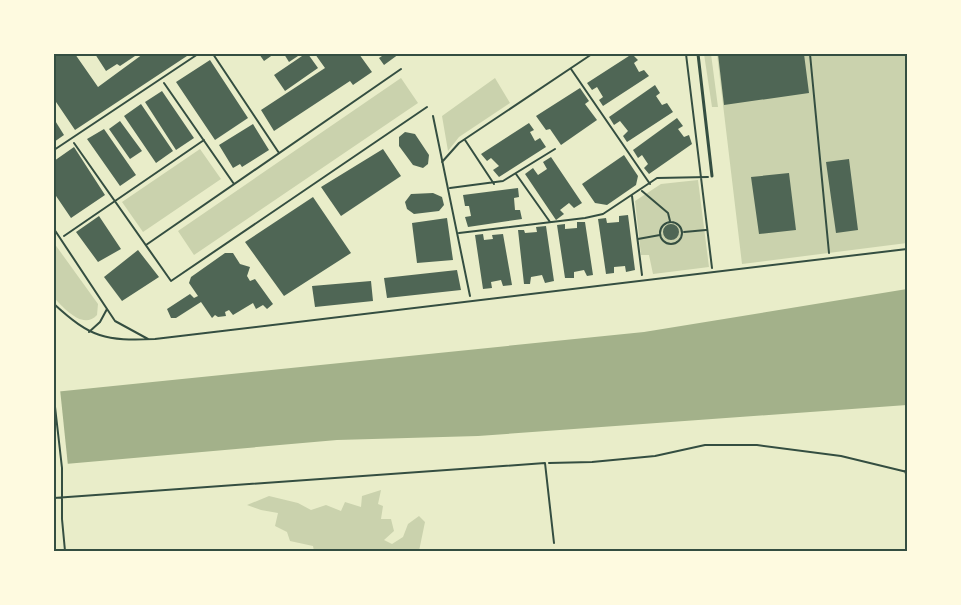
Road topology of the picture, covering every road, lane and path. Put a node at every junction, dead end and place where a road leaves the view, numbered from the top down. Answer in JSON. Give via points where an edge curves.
{"nodes":[{"id":1,"x":198,"y":54,"type":"edge"},
{"id":2,"x":213,"y":54,"type":"edge"},
{"id":3,"x":592,"y":54,"type":"edge"},
{"id":4,"x":686,"y":54,"type":"edge"},
{"id":5,"x":698,"y":54,"type":"edge"},
{"id":6,"x":810,"y":54,"type":"edge"},
{"id":7,"x":571,"y":68,"type":"junction"},
{"id":8,"x":401,"y":69,"type":"dead end"},
{"id":9,"x":161,"y":78,"type":"junction"},
{"id":10,"x":427,"y":107,"type":"dead end"},
{"id":11,"x":434,"y":116,"type":"dead end"},
{"id":12,"x":71,"y":138,"type":"junction"},
{"id":13,"x":465,"y":139,"type":"junction"},
{"id":14,"x":204,"y":140,"type":"junction"},
{"id":15,"x":555,"y":149,"type":"dead end"},
{"id":16,"x":54,"y":150,"type":"edge"},
{"id":17,"x":279,"y":153,"type":"junction"},
{"id":18,"x":442,"y":162,"type":"junction"},
{"id":19,"x":516,"y":174,"type":"junction"},
{"id":20,"x":712,"y":176,"type":"joint"},
{"id":21,"x":700,"y":177,"type":"junction"},
{"id":22,"x":234,"y":184,"type":"junction"},
{"id":23,"x":494,"y":184,"type":"junction"},
{"id":24,"x":650,"y":184,"type":"junction"},
{"id":25,"x":448,"y":188,"type":"junction"},
{"id":26,"x":641,"y":190,"type":"junction"},
{"id":27,"x":632,"y":196,"type":"junction"},
{"id":28,"x":115,"y":200,"type":"junction"},
{"id":29,"x":670,"y":221,"type":"junction"},
{"id":30,"x":550,"y":222,"type":"junction"},
{"id":31,"x":54,"y":229,"type":"edge"},
{"id":32,"x":706,"y":230,"type":"junction"},
{"id":33,"x":683,"y":232,"type":"junction"},
{"id":34,"x":459,"y":233,"type":"junction"},
{"id":35,"x":54,"y":235,"type":"edge"},
{"id":36,"x":58,"y":235,"type":"junction"},
{"id":37,"x":660,"y":235,"type":"junction"},
{"id":38,"x":60,"y":239,"type":"junction"},
{"id":39,"x":637,"y":239,"type":"junction"},
{"id":40,"x":146,"y":245,"type":"junction"},
{"id":41,"x":907,"y":249,"type":"edge"},
{"id":42,"x":830,"y":259,"type":"junction"},
{"id":43,"x":713,"y":272,"type":"junction"},
{"id":44,"x":642,"y":281,"type":"junction"},
{"id":45,"x":471,"y":301,"type":"junction"},
{"id":46,"x":54,"y":304,"type":"edge"},
{"id":47,"x":107,"y":309,"type":"junction"},
{"id":48,"x":89,"y":332,"type":"junction"},
{"id":49,"x":150,"y":340,"type":"junction"},
{"id":50,"x":54,"y":398,"type":"edge"},
{"id":51,"x":545,"y":463,"type":"junction"},
{"id":52,"x":906,"y":471,"type":"edge"},
{"id":53,"x":907,"y":477,"type":"edge"},
{"id":54,"x":54,"y":498,"type":"edge"},
{"id":55,"x":61,"y":498,"type":"junction"},
{"id":56,"x":554,"y":543,"type":"dead end"},
{"id":57,"x":66,"y":551,"type":"edge"}],
"edges":[{"from":1,"to":9,"type":"lane"},
{"from":2,"to":17,"type":"path"},
{"from":3,"to":7,"type":"path"},
{"from":4,"to":21,"type":"path"},
{"from":5,"to":20,"type":"street"},
{"from":6,"to":42,"type":"path"},
{"from":7,"to":13,"type":"path"},
{"from":7,"to":24,"type":"path"},
{"from":8,"to":17,"type":"path"},
{"from":9,"to":12,"type":"lane"},
{"from":9,"to":14,"type":"path"},
{"from":10,"to":40,"type":"path","via":[[171,281]]},
{"from":11,"to":18,"type":"path"},
{"from":12,"to":16,"type":"lane"},
{"from":12,"to":28,"type":"path"},
{"from":13,"to":18,"type":"path"},
{"from":13,"to":23,"type":"path"},
{"from":14,"to":22,"type":"path"},
{"from":14,"to":28,"type":"path"},
{"from":15,"to":19,"type":"path"},
{"from":17,"to":22,"type":"path"},
{"from":18,"to":25,"type":"path"},
{"from":19,"to":23,"type":"path"},
{"from":19,"to":30,"type":"path"},
{"from":20,"to":21,"type":"path"},
{"from":21,"to":24,"type":"path","via":[[657,178]]},
{"from":21,"to":32,"type":"path"},
{"from":22,"to":40,"type":"path"},
{"from":23,"to":25,"type":"path"},
{"from":24,"to":26,"type":"path"},
{"from":25,"to":34,"type":"path"},
{"from":26,"to":27,"type":"path"},
{"from":26,"to":29,"type":"path","via":[[668,213]]},
{"from":27,"to":30,"type":"path","via":[[602,214]]},
{"from":27,"to":39,"type":"path"},
{"from":28,"to":38,"type":"path"},
{"from":28,"to":40,"type":"path"},
{"from":29,"to":33,"type":"path","via":[[677,223]]},
{"from":29,"to":37,"type":"path","via":[[663,224]]},
{"from":30,"to":34,"type":"path"},
{"from":31,"to":36,"type":"lane"},
{"from":32,"to":33,"type":"path"},
{"from":32,"to":43,"type":"path"},
{"from":33,"to":37,"type":"path","via":[[681,239],[671,244]]},
{"from":34,"to":45,"type":"path"},
{"from":35,"to":36,"type":"lane"},
{"from":36,"to":38,"type":"lane"},
{"from":37,"to":39,"type":"path"},
{"from":38,"to":47,"type":"lane"},
{"from":39,"to":44,"type":"path"},
{"from":41,"to":42,"type":"lane"},
{"from":42,"to":43,"type":"lane"},
{"from":43,"to":44,"type":"lane"},
{"from":44,"to":45,"type":"lane"},
{"from":45,"to":49,"type":"lane"},
{"from":46,"to":48,"type":"lane"},
{"from":47,"to":48,"type":"lane"},
{"from":47,"to":49,"type":"lane","via":[[114,321]]},
{"from":48,"to":49,"type":"lane","via":[[119,341]]},
{"from":50,"to":55,"type":"lane","via":[[62,468]]},
{"from":51,"to":52,"type":"path","via":[[655,456],[704,445],[758,445],[841,456]]},
{"from":51,"to":55,"type":"lane"},
{"from":51,"to":56,"type":"lane"},
{"from":52,"to":53,"type":"path"},
{"from":54,"to":55,"type":"lane"},
{"from":55,"to":57,"type":"lane"}]}
